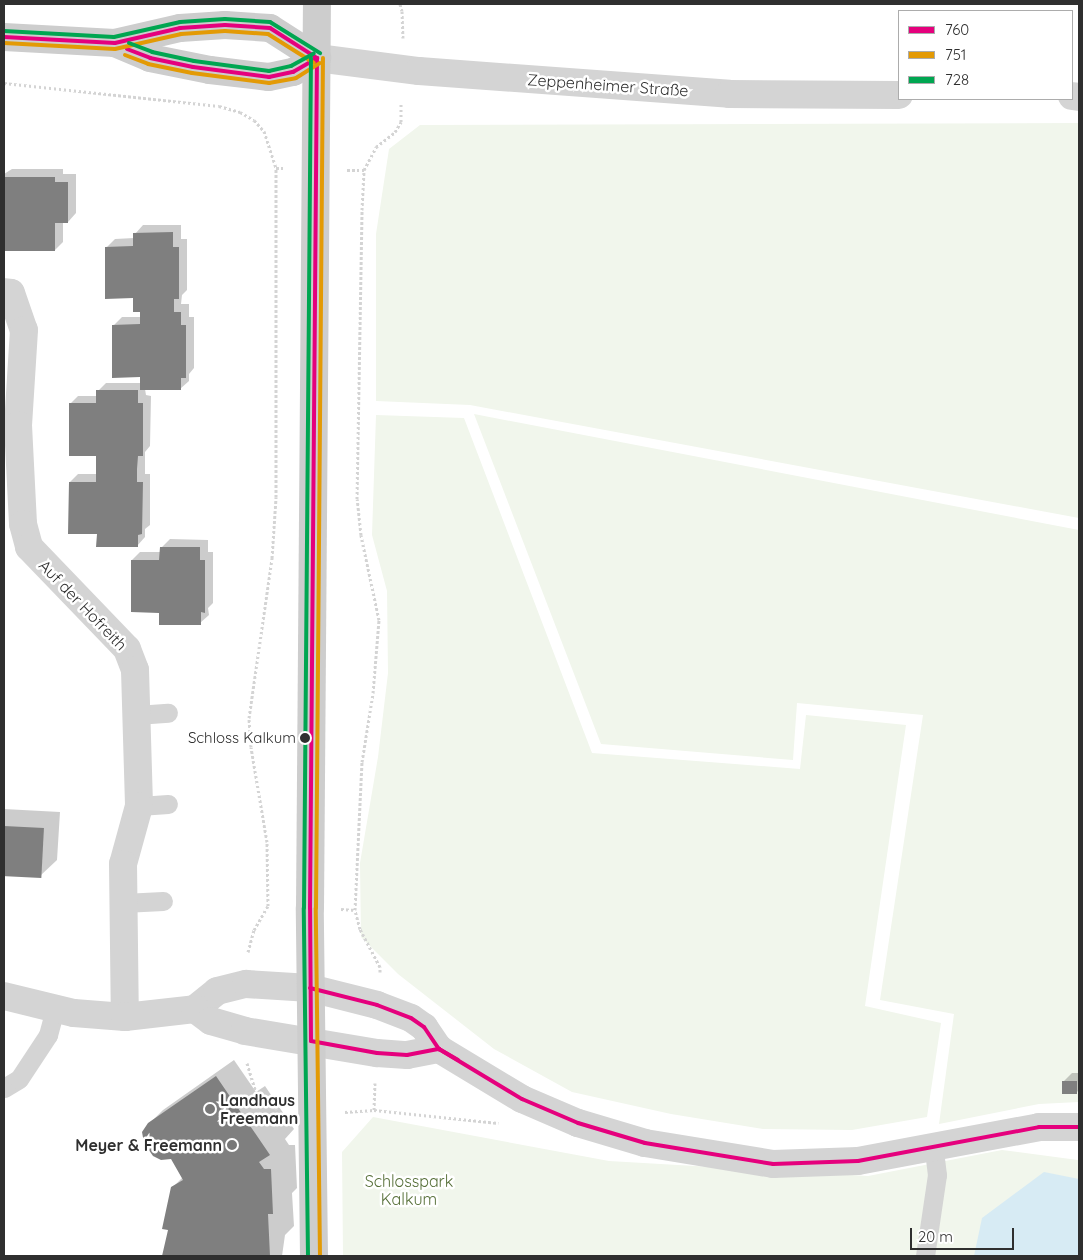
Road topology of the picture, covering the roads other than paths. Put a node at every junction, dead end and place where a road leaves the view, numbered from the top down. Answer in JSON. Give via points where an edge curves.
{"nodes":[{"id":1,"x":317,"y":4,"type":"edge"},
{"id":2,"x":4,"y":38,"type":"edge"},
{"id":3,"x":115,"y":44,"type":"junction"},
{"id":4,"x":318,"y":58,"type":"junction"},
{"id":5,"x":898,"y":96,"type":"edge"},
{"id":6,"x":4,"y":292,"type":"edge"},
{"id":7,"x":168,"y":713,"type":"dead end"},
{"id":8,"x":136,"y":715,"type":"junction"},
{"id":9,"x":168,"y":804,"type":"dead end"},
{"id":10,"x":138,"y":806,"type":"junction"},
{"id":11,"x":163,"y":901,"type":"dead end"},
{"id":12,"x":123,"y":903,"type":"junction"},
{"id":13,"x":310,"y":988,"type":"junction"},
{"id":14,"x":4,"y":996,"type":"edge"},
{"id":15,"x":55,"y":1009,"type":"junction"},
{"id":16,"x":195,"y":1009,"type":"junction"},
{"id":17,"x":125,"y":1017,"type":"junction"},
{"id":18,"x":311,"y":1041,"type":"junction"},
{"id":19,"x":439,"y":1049,"type":"junction"},
{"id":20,"x":4,"y":1088,"type":"edge"},
{"id":21,"x":1079,"y":1127,"type":"edge"},
{"id":22,"x":934,"y":1149,"type":"junction"},
{"id":23,"x":314,"y":1256,"type":"edge"},
{"id":24,"x":925,"y":1256,"type":"edge"}],
"edges":[{"from":1,"to":4,"type":"main road"},
{"from":2,"to":3,"type":"main road"},
{"from":3,"to":4,"type":"main road","via":[[158,60],[269,77],[293,72]]},
{"from":3,"to":4,"type":"main road","via":[[180,28],[234,25],[270,28]]},
{"from":4,"to":5,"type":"street","name":"Zeppenheimer Straße","via":[[402,69],[729,94]]},
{"from":4,"to":13,"type":"main road"},
{"from":6,"to":8,"type":"street","name":"Auf der Hofreith","via":[[11,293],[24,330],[18,425],[23,524],[29,547],[128,649],[135,670]]},
{"from":7,"to":8,"type":"lane"},
{"from":8,"to":10,"type":"street","name":"Auf der Hofreith"},
{"from":9,"to":10,"type":"lane"},
{"from":10,"to":12,"type":"street","name":"Auf der Hofreith","via":[[123,864]]},
{"from":11,"to":12,"type":"lane"},
{"from":12,"to":17,"type":"street","name":"Auf der Hofreith"},
{"from":13,"to":16,"type":"street","via":[[246,984],[217,991]]},
{"from":13,"to":18,"type":"main road"},
{"from":13,"to":19,"type":"street","via":[[377,1005],[411,1018],[424,1027]]},
{"from":14,"to":15,"type":"street"},
{"from":15,"to":17,"type":"street"},
{"from":15,"to":20,"type":"lane","via":[[48,1035],[19,1079]]},
{"from":16,"to":17,"type":"street"},
{"from":16,"to":18,"type":"street","via":[[211,1021],[245,1031]]},
{"from":18,"to":19,"type":"street","via":[[408,1055]]},
{"from":18,"to":23,"type":"main road"},
{"from":19,"to":22,"type":"street","via":[[522,1099],[578,1123],[646,1143],[773,1164],[858,1161]]},
{"from":21,"to":22,"type":"street","via":[[1039,1128]]},
{"from":22,"to":24,"type":"lane","via":[[936,1175]]}]}
